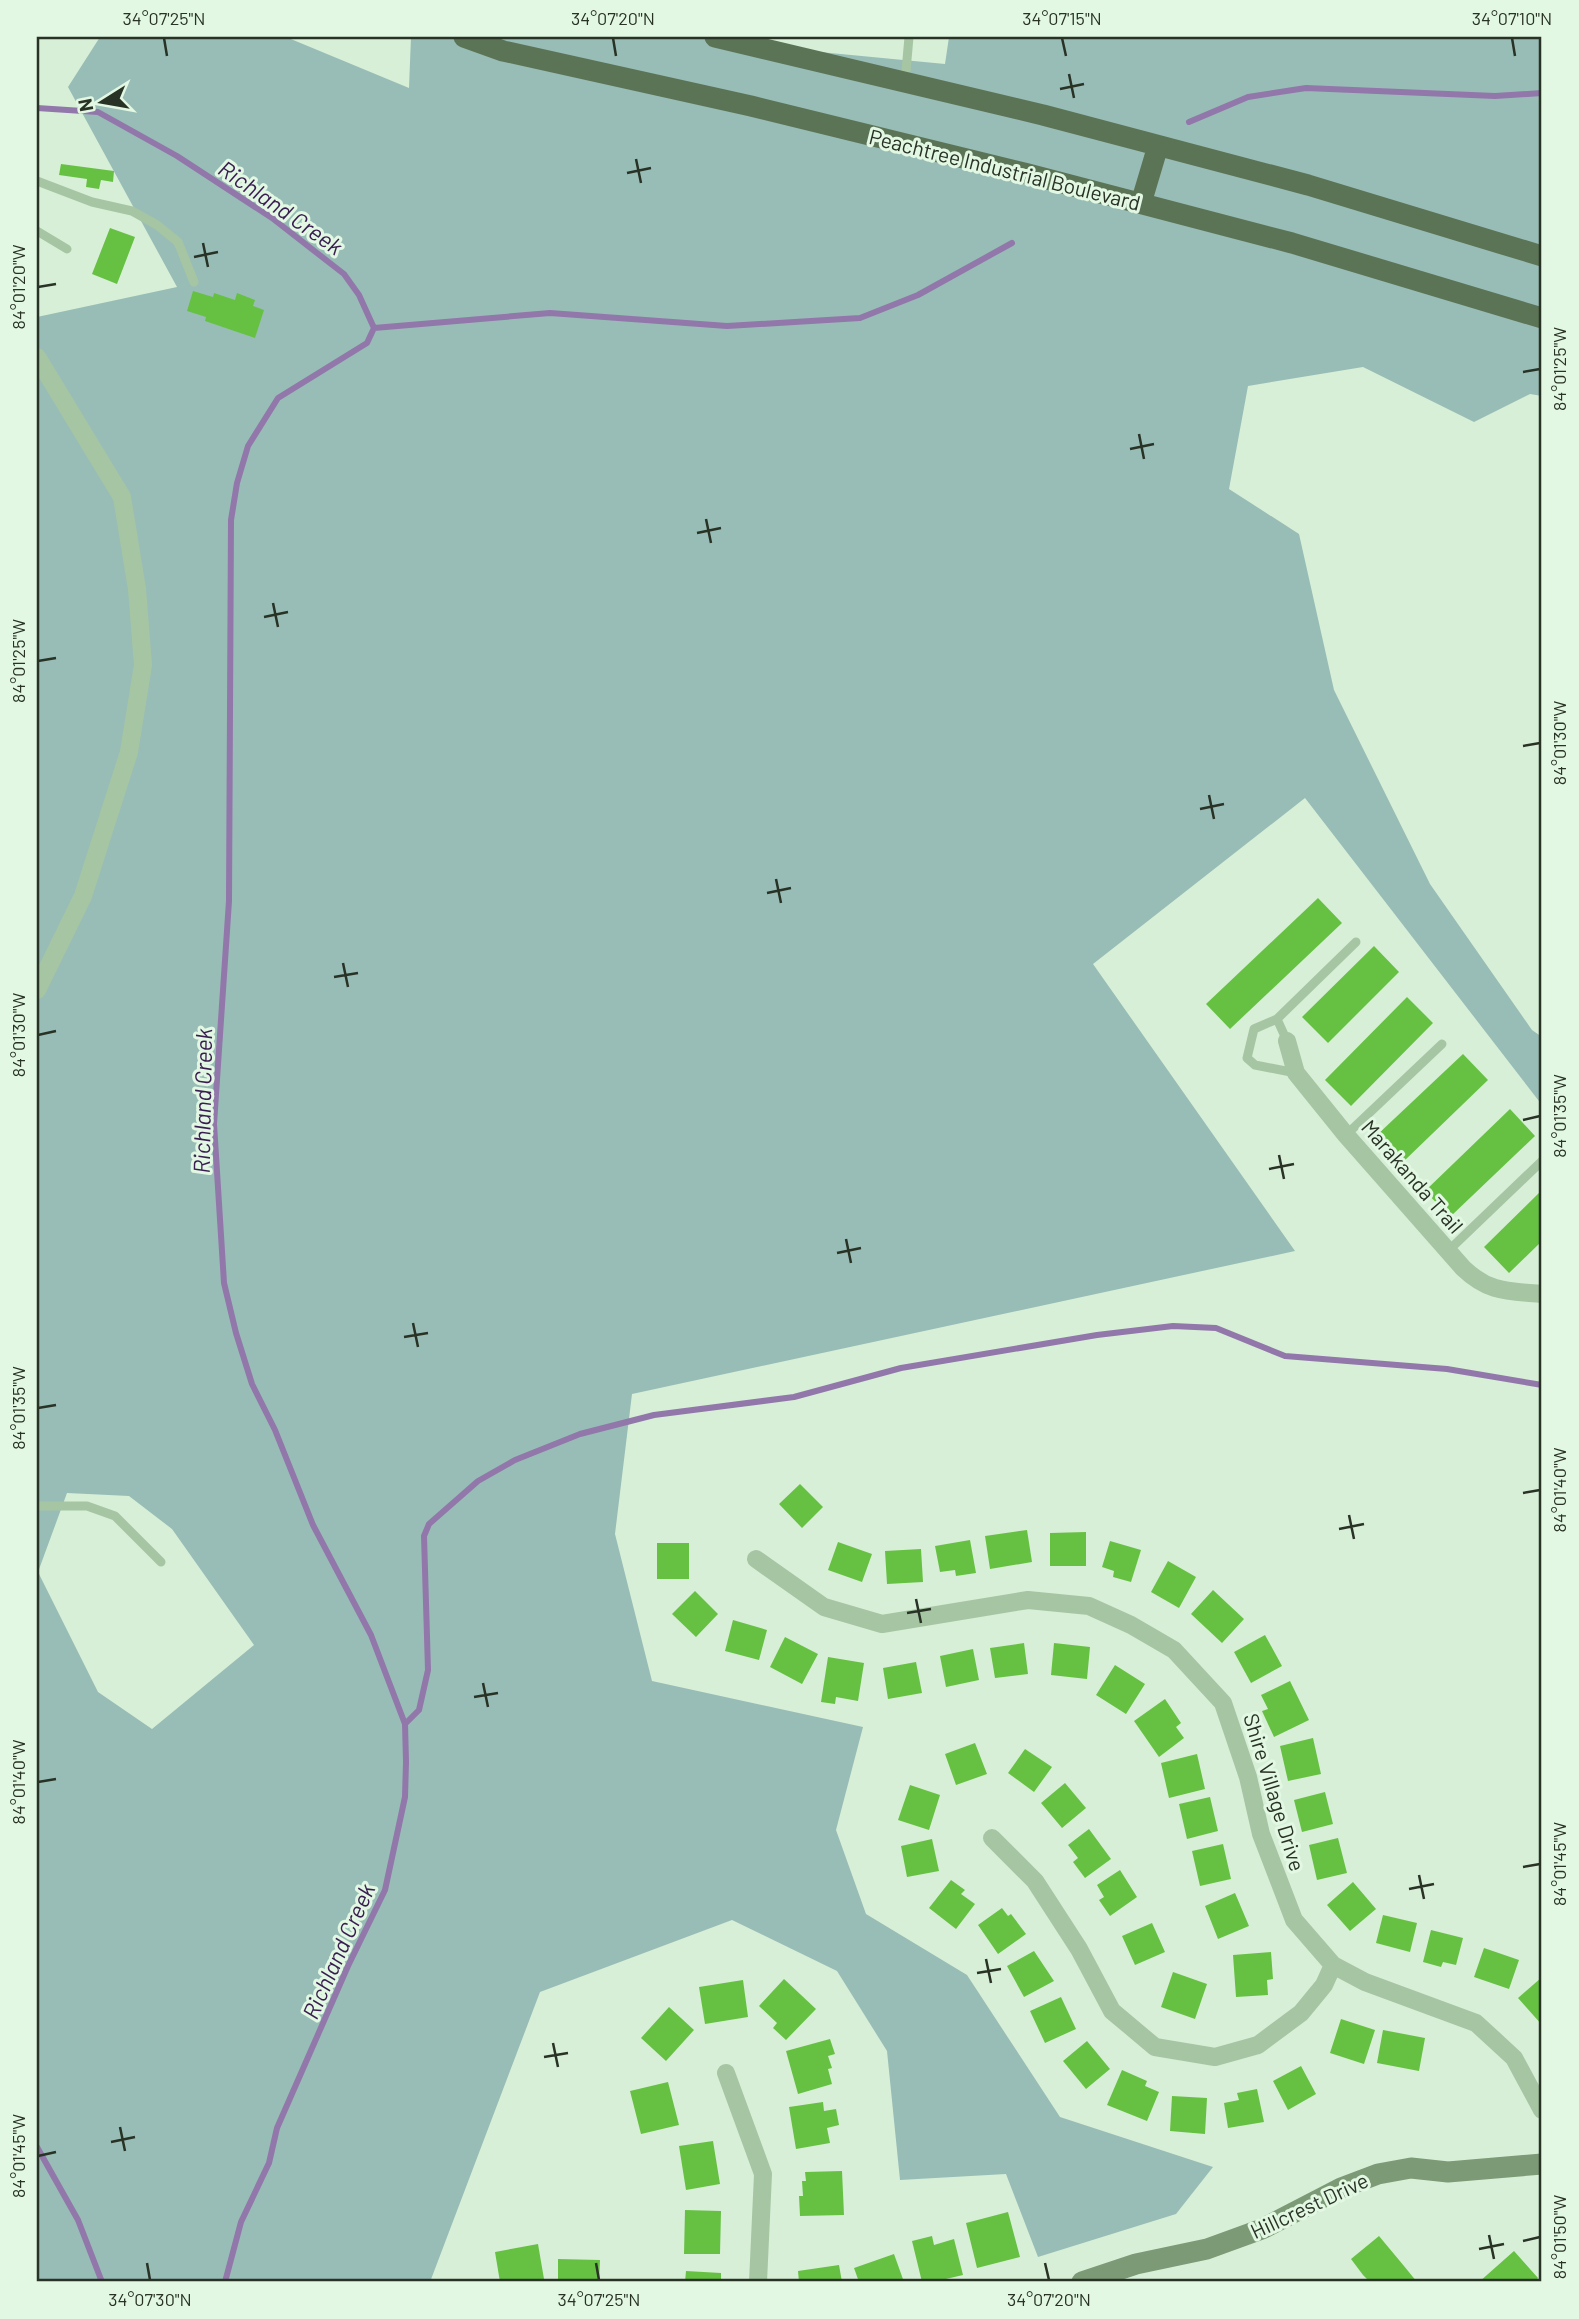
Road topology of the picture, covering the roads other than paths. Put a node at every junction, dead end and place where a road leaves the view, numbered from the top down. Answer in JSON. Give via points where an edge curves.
{"nodes":[{"id":1,"x":464,"y":37,"type":"edge"},
{"id":2,"x":715,"y":37,"type":"edge"},
{"id":3,"x":909,"y":37,"type":"edge"},
{"id":4,"x":905,"y":82,"type":"junction"},
{"id":5,"x":1158,"y":146,"type":"junction"},
{"id":6,"x":37,"y":181,"type":"edge"},
{"id":7,"x":1141,"y":203,"type":"junction"},
{"id":8,"x":37,"y":230,"type":"edge"},
{"id":9,"x":67,"y":249,"type":"dead end"},
{"id":10,"x":1542,"y":256,"type":"edge"},
{"id":11,"x":194,"y":282,"type":"dead end"},
{"id":12,"x":1542,"y":318,"type":"edge"},
{"id":13,"x":37,"y":357,"type":"edge"},
{"id":14,"x":1356,"y":942,"type":"dead end"},
{"id":15,"x":37,"y":990,"type":"edge"},
{"id":16,"x":1277,"y":1019,"type":"junction"},
{"id":17,"x":1287,"y":1041,"type":"joint"},
{"id":18,"x":1442,"y":1044,"type":"dead end"},
{"id":19,"x":1296,"y":1073,"type":"junction"},
{"id":20,"x":1346,"y":1135,"type":"junction"},
{"id":21,"x":1542,"y":1161,"type":"edge"},
{"id":22,"x":1448,"y":1251,"type":"junction"},
{"id":23,"x":1542,"y":1294,"type":"edge"},
{"id":24,"x":37,"y":1506,"type":"edge"},
{"id":25,"x":756,"y":1559,"type":"dead end"},
{"id":26,"x":161,"y":1562,"type":"dead end"},
{"id":27,"x":992,"y":1838,"type":"dead end"},
{"id":28,"x":1333,"y":1965,"type":"junction"},
{"id":29,"x":726,"y":2073,"type":"dead end"},
{"id":30,"x":1542,"y":2110,"type":"edge"},
{"id":31,"x":1542,"y":2164,"type":"edge"},
{"id":32,"x":758,"y":2282,"type":"edge"},
{"id":33,"x":1082,"y":2282,"type":"edge"}],
"edges":[{"from":1,"to":7,"type":"main road","name":"Peachtree Industrial Boulevard","via":[[503,51],[751,106]]},
{"from":2,"to":4,"type":"main road"},
{"from":3,"to":4,"type":"lane"},
{"from":4,"to":5,"type":"main road"},
{"from":5,"to":7,"type":"main road"},
{"from":5,"to":10,"type":"main road","via":[[1308,185]]},
{"from":6,"to":11,"type":"lane","via":[[132,211],[157,225],[178,242]]},
{"from":7,"to":12,"type":"main road","name":"Peachtree Industrial Boulevard"},
{"from":8,"to":9,"type":"lane"},
{"from":13,"to":15,"type":"street","via":[[122,497],[138,589],[143,665],[129,752],[83,897]]},
{"from":14,"to":16,"type":"lane"},
{"from":16,"to":17,"type":"lane"},
{"from":16,"to":19,"type":"lane","via":[[1254,1029],[1247,1058],[1255,1065]]},
{"from":17,"to":19,"type":"street","name":"Marakanda Trail"},
{"from":18,"to":20,"type":"lane"},
{"from":19,"to":20,"type":"street","name":"Marakanda Trail"},
{"from":20,"to":22,"type":"street","name":"Marakanda Trail"},
{"from":21,"to":22,"type":"lane"},
{"from":22,"to":23,"type":"street","name":"Marakanda Trail","via":[[1478,1283]]},
{"from":24,"to":26,"type":"lane","via":[[87,1506],[114,1516]]},
{"from":25,"to":28,"type":"street","name":"Shire Village Drive","via":[[824,1607],[882,1624],[1028,1600],[1088,1606],[1174,1650],[1223,1703],[1261,1834],[1294,1920]]},
{"from":27,"to":28,"type":"street","via":[[1035,1881],[1112,2011],[1155,2046],[1215,2057],[1258,2045],[1301,2013],[1324,1985]]},
{"from":28,"to":30,"type":"street","name":"Shire Village Drive","via":[[1365,1982],[1476,2023],[1514,2058]]},
{"from":29,"to":32,"type":"street","via":[[763,2174]]},
{"from":31,"to":33,"type":"street","name":"Hillcrest Drive","via":[[1448,2172],[1411,2168],[1378,2174],[1262,2229],[1207,2249],[1136,2264]]}]}
